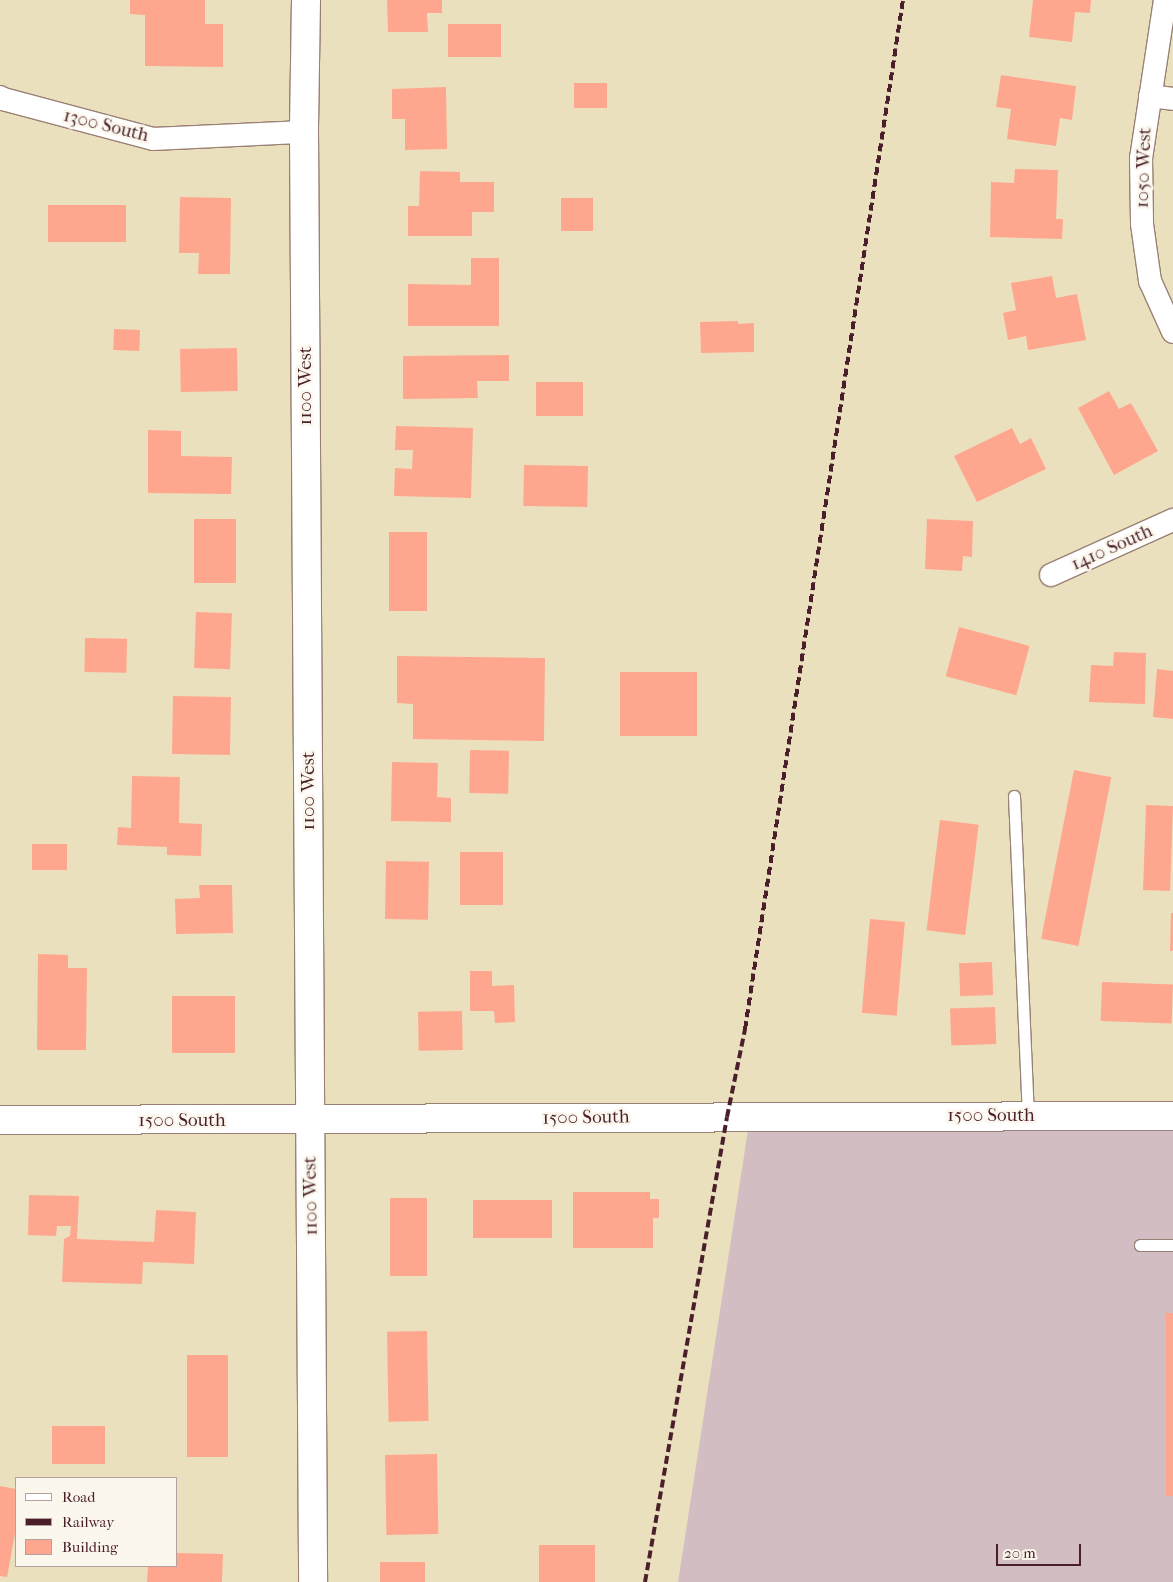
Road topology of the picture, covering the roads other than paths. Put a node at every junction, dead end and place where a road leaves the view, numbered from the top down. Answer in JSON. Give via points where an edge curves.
{"nodes":[{"id":1,"x":306,"y":0,"type":"edge"},
{"id":2,"x":1165,"y":0,"type":"edge"},
{"id":3,"x":1150,"y":96,"type":"junction"},
{"id":4,"x":0,"y":97,"type":"edge"},
{"id":5,"x":1173,"y":100,"type":"edge"},
{"id":6,"x":304,"y":132,"type":"junction"},
{"id":7,"x":1173,"y":332,"type":"edge"},
{"id":8,"x":1173,"y":520,"type":"edge"},
{"id":9,"x":1051,"y":575,"type":"dead end"},
{"id":10,"x":1014,"y":796,"type":"dead end"},
{"id":11,"x":1028,"y":1116,"type":"junction"},
{"id":12,"x":1173,"y":1116,"type":"edge"},
{"id":13,"x":0,"y":1120,"type":"edge"},
{"id":14,"x":310,"y":1120,"type":"junction"},
{"id":15,"x":1140,"y":1245,"type":"dead end"},
{"id":16,"x":1173,"y":1245,"type":"edge"},
{"id":17,"x":313,"y":1582,"type":"edge"}],
"edges":[{"from":1,"to":6,"type":"street","name":"1100 West"},
{"from":2,"to":3,"type":"street","name":"1050 West"},
{"from":3,"to":5,"type":"street"},
{"from":3,"to":7,"type":"street","name":"1050 West","via":[[1141,158],[1142,224],[1150,281]]},
{"from":4,"to":6,"type":"street","name":"1300 South","via":[[153,139]]},
{"from":6,"to":14,"type":"street","name":"1100 West"},
{"from":8,"to":9,"type":"street","name":"1410 South"},
{"from":10,"to":11,"type":"lane"},
{"from":11,"to":12,"type":"street","name":"1500 South"},
{"from":11,"to":14,"type":"street","name":"1500 South"},
{"from":13,"to":14,"type":"street","name":"1500 South"},
{"from":14,"to":17,"type":"street","name":"1100 West"},
{"from":15,"to":16,"type":"lane"}]}
